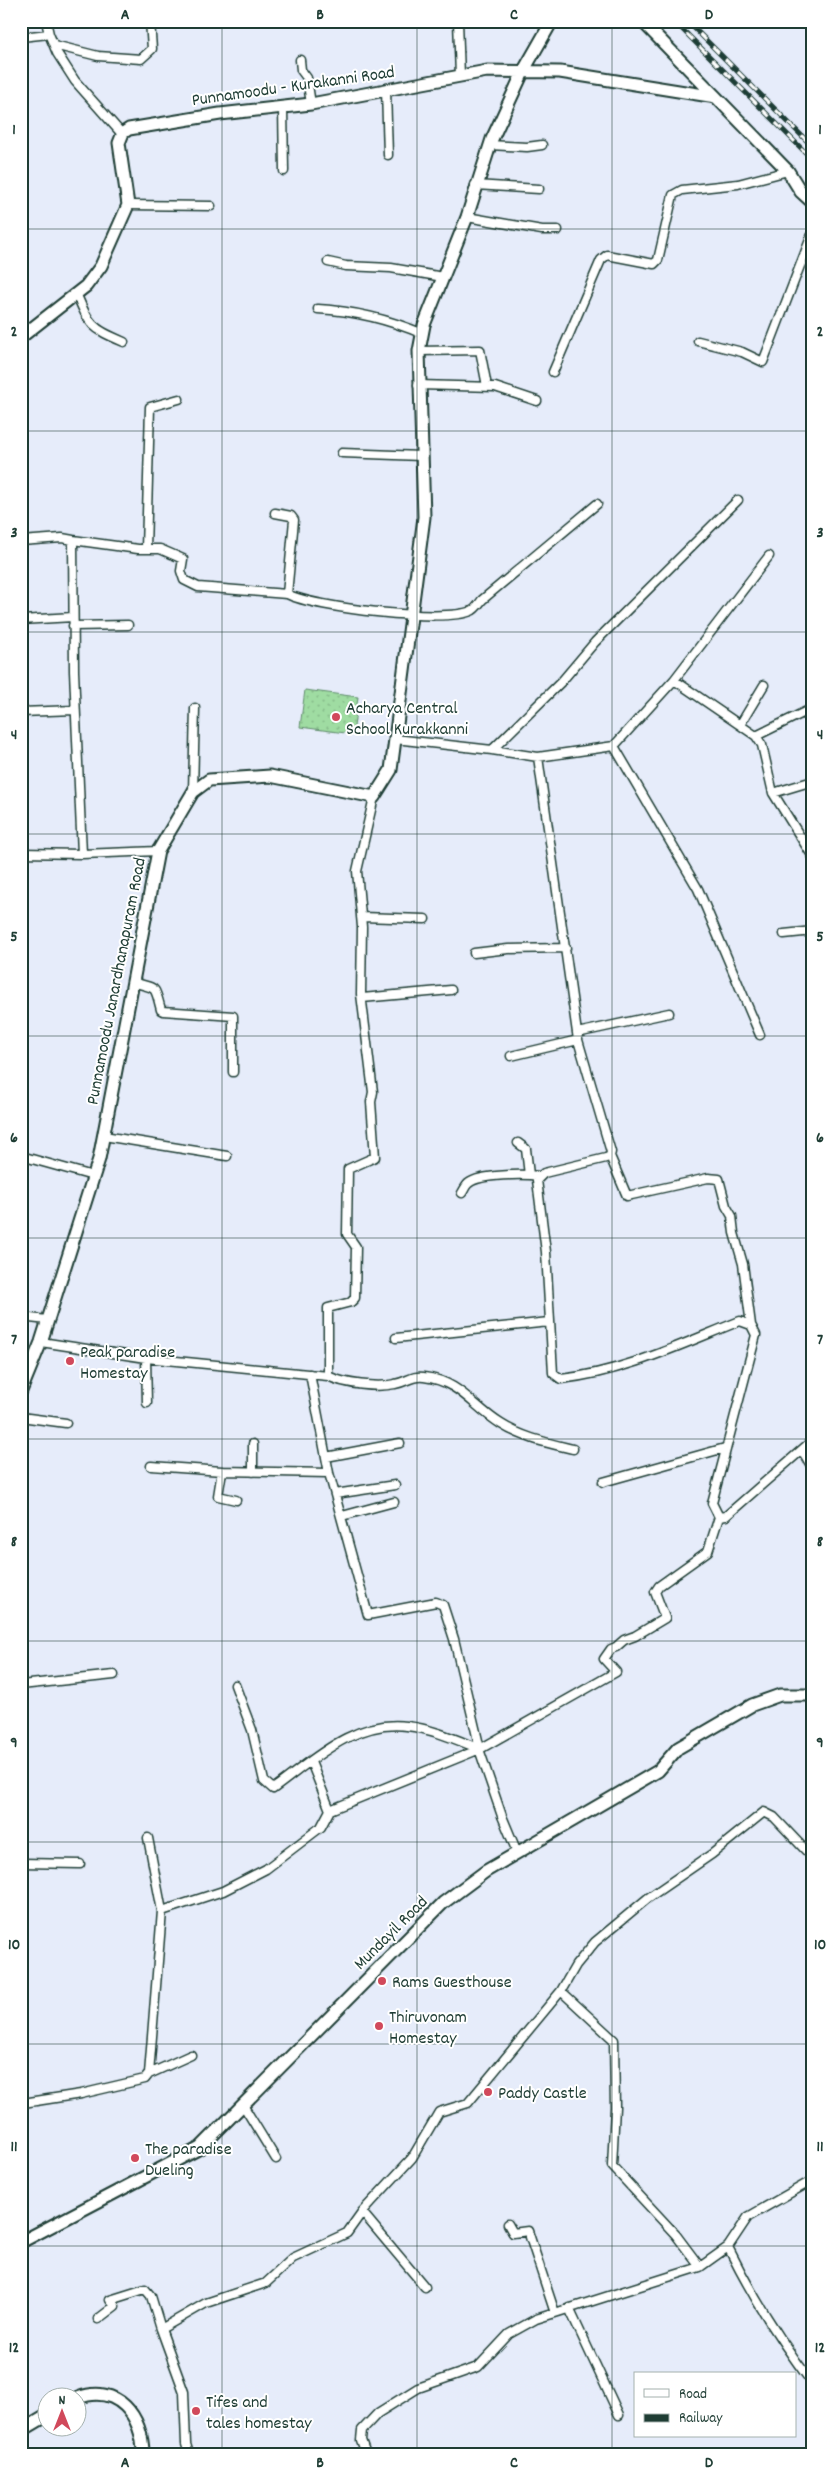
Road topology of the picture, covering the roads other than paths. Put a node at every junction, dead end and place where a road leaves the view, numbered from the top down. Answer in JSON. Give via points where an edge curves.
{"nodes":[{"id":1,"x":46,"y":21,"type":"edge"},
{"id":2,"x":150,"y":21,"type":"edge"},
{"id":3,"x":458,"y":21,"type":"edge"},
{"id":4,"x":552,"y":21,"type":"edge"},
{"id":5,"x":642,"y":21,"type":"edge"},
{"id":6,"x":49,"y":34,"type":"junction"},
{"id":7,"x":21,"y":37,"type":"edge"},
{"id":8,"x":54,"y":45,"type":"junction"},
{"id":9,"x":300,"y":60,"type":"dead end"},
{"id":10,"x":524,"y":70,"type":"junction"},
{"id":11,"x":460,"y":76,"type":"junction"},
{"id":12,"x":386,"y":90,"type":"junction"},
{"id":13,"x":716,"y":97,"type":"junction"},
{"id":14,"x":311,"y":104,"type":"junction"},
{"id":15,"x":283,"y":108,"type":"junction"},
{"id":16,"x":122,"y":134,"type":"junction"},
{"id":17,"x":490,"y":145,"type":"junction"},
{"id":18,"x":542,"y":145,"type":"dead end"},
{"id":19,"x":388,"y":155,"type":"dead end"},
{"id":20,"x":284,"y":171,"type":"dead end"},
{"id":21,"x":788,"y":171,"type":"junction"},
{"id":22,"x":476,"y":185,"type":"junction"},
{"id":23,"x":539,"y":189,"type":"dead end"},
{"id":24,"x":813,"y":203,"type":"edge"},
{"id":25,"x":128,"y":204,"type":"junction"},
{"id":26,"x":211,"y":206,"type":"dead end"},
{"id":27,"x":467,"y":217,"type":"junction"},
{"id":28,"x":558,"y":230,"type":"dead end"},
{"id":29,"x":813,"y":232,"type":"edge"},
{"id":30,"x":328,"y":262,"type":"dead end"},
{"id":31,"x":443,"y":277,"type":"junction"},
{"id":32,"x":76,"y":294,"type":"junction"},
{"id":33,"x":318,"y":309,"type":"dead end"},
{"id":34,"x":422,"y":334,"type":"junction"},
{"id":35,"x":21,"y":337,"type":"edge"},
{"id":36,"x":698,"y":341,"type":"dead end"},
{"id":37,"x":124,"y":342,"type":"dead end"},
{"id":38,"x":419,"y":351,"type":"junction"},
{"id":39,"x":553,"y":372,"type":"dead end"},
{"id":40,"x":486,"y":381,"type":"dead end"},
{"id":41,"x":418,"y":385,"type":"junction"},
{"id":42,"x":180,"y":399,"type":"dead end"},
{"id":43,"x":537,"y":401,"type":"dead end"},
{"id":44,"x":342,"y":453,"type":"dead end"},
{"id":45,"x":421,"y":456,"type":"junction"},
{"id":46,"x":738,"y":500,"type":"dead end"},
{"id":47,"x":597,"y":504,"type":"dead end"},
{"id":48,"x":275,"y":512,"type":"dead end"},
{"id":49,"x":73,"y":540,"type":"junction"},
{"id":50,"x":21,"y":541,"type":"edge"},
{"id":51,"x":146,"y":549,"type":"junction"},
{"id":52,"x":769,"y":556,"type":"dead end"},
{"id":53,"x":287,"y":594,"type":"junction"},
{"id":54,"x":411,"y":615,"type":"junction"},
{"id":55,"x":72,"y":617,"type":"junction"},
{"id":56,"x":21,"y":620,"type":"edge"},
{"id":57,"x":128,"y":625,"type":"dead end"},
{"id":58,"x":73,"y":626,"type":"junction"},
{"id":59,"x":674,"y":680,"type":"junction"},
{"id":60,"x":764,"y":685,"type":"dead end"},
{"id":61,"x":195,"y":708,"type":"dead end"},
{"id":62,"x":813,"y":708,"type":"edge"},
{"id":63,"x":75,"y":710,"type":"junction"},
{"id":64,"x":21,"y":712,"type":"edge"},
{"id":65,"x":740,"y":725,"type":"junction"},
{"id":66,"x":756,"y":736,"type":"junction"},
{"id":67,"x":395,"y":740,"type":"junction"},
{"id":68,"x":614,"y":746,"type":"junction"},
{"id":69,"x":492,"y":750,"type":"junction"},
{"id":70,"x":538,"y":758,"type":"junction"},
{"id":71,"x":813,"y":781,"type":"edge"},
{"id":72,"x":193,"y":792,"type":"junction"},
{"id":73,"x":773,"y":793,"type":"junction"},
{"id":74,"x":374,"y":797,"type":"junction"},
{"id":75,"x":158,"y":851,"type":"junction"},
{"id":76,"x":21,"y":853,"type":"edge"},
{"id":77,"x":82,"y":854,"type":"junction"},
{"id":78,"x":813,"y":857,"type":"edge"},
{"id":79,"x":361,"y":916,"type":"junction"},
{"id":80,"x":426,"y":919,"type":"dead end"},
{"id":81,"x":813,"y":931,"type":"edge"},
{"id":82,"x":784,"y":934,"type":"dead end"},
{"id":83,"x":566,"y":948,"type":"junction"},
{"id":84,"x":474,"y":952,"type":"dead end"},
{"id":85,"x":133,"y":982,"type":"junction"},
{"id":86,"x":451,"y":990,"type":"dead end"},
{"id":87,"x":362,"y":998,"type":"junction"},
{"id":88,"x":669,"y":1013,"type":"dead end"},
{"id":89,"x":760,"y":1034,"type":"dead end"},
{"id":90,"x":578,"y":1036,"type":"junction"},
{"id":91,"x":511,"y":1056,"type":"dead end"},
{"id":92,"x":233,"y":1072,"type":"dead end"},
{"id":93,"x":104,"y":1136,"type":"junction"},
{"id":94,"x":518,"y":1143,"type":"dead end"},
{"id":95,"x":21,"y":1156,"type":"edge"},
{"id":96,"x":227,"y":1156,"type":"dead end"},
{"id":97,"x":610,"y":1156,"type":"junction"},
{"id":98,"x":529,"y":1175,"type":"junction"},
{"id":99,"x":93,"y":1176,"type":"junction"},
{"id":100,"x":540,"y":1176,"type":"junction"},
{"id":101,"x":462,"y":1193,"type":"dead end"},
{"id":102,"x":21,"y":1317,"type":"edge"},
{"id":103,"x":46,"y":1320,"type":"junction"},
{"id":104,"x":549,"y":1322,"type":"junction"},
{"id":105,"x":751,"y":1325,"type":"junction"},
{"id":106,"x":396,"y":1338,"type":"dead end"},
{"id":107,"x":42,"y":1342,"type":"junction"},
{"id":108,"x":146,"y":1358,"type":"junction"},
{"id":109,"x":310,"y":1374,"type":"junction"},
{"id":110,"x":328,"y":1376,"type":"junction"},
{"id":111,"x":22,"y":1388,"type":"edge"},
{"id":112,"x":147,"y":1402,"type":"dead end"},
{"id":113,"x":21,"y":1417,"type":"edge"},
{"id":114,"x":66,"y":1422,"type":"dead end"},
{"id":115,"x":813,"y":1440,"type":"edge"},
{"id":116,"x":400,"y":1443,"type":"dead end"},
{"id":117,"x":253,"y":1444,"type":"dead end"},
{"id":118,"x":726,"y":1448,"type":"junction"},
{"id":119,"x":573,"y":1449,"type":"dead end"},
{"id":120,"x":802,"y":1450,"type":"junction"},
{"id":121,"x":326,"y":1457,"type":"junction"},
{"id":122,"x":151,"y":1466,"type":"dead end"},
{"id":123,"x":813,"y":1469,"type":"edge"},
{"id":124,"x":222,"y":1471,"type":"junction"},
{"id":125,"x":253,"y":1472,"type":"junction"},
{"id":126,"x":329,"y":1473,"type":"junction"},
{"id":127,"x":603,"y":1482,"type":"dead end"},
{"id":128,"x":395,"y":1485,"type":"dead end"},
{"id":129,"x":335,"y":1494,"type":"junction"},
{"id":130,"x":236,"y":1500,"type":"dead end"},
{"id":131,"x":394,"y":1502,"type":"dead end"},
{"id":132,"x":342,"y":1516,"type":"junction"},
{"id":133,"x":719,"y":1517,"type":"junction"},
{"id":134,"x":114,"y":1675,"type":"dead end"},
{"id":135,"x":235,"y":1684,"type":"dead end"},
{"id":136,"x":21,"y":1685,"type":"edge"},
{"id":137,"x":813,"y":1693,"type":"edge"},
{"id":138,"x":480,"y":1749,"type":"junction"},
{"id":139,"x":311,"y":1762,"type":"junction"},
{"id":140,"x":330,"y":1810,"type":"junction"},
{"id":141,"x":148,"y":1838,"type":"dead end"},
{"id":142,"x":517,"y":1852,"type":"junction"},
{"id":143,"x":813,"y":1858,"type":"edge"},
{"id":144,"x":21,"y":1863,"type":"edge"},
{"id":145,"x":80,"y":1864,"type":"dead end"},
{"id":146,"x":162,"y":1911,"type":"junction"},
{"id":147,"x":21,"y":1960,"type":"edge"},
{"id":148,"x":21,"y":1968,"type":"edge"},
{"id":149,"x":561,"y":1991,"type":"junction"},
{"id":150,"x":191,"y":2054,"type":"dead end"},
{"id":151,"x":149,"y":2074,"type":"junction"},
{"id":152,"x":21,"y":2102,"type":"edge"},
{"id":153,"x":243,"y":2105,"type":"junction"},
{"id":154,"x":276,"y":2159,"type":"dead end"},
{"id":155,"x":813,"y":2180,"type":"edge"},
{"id":156,"x":362,"y":2212,"type":"junction"},
{"id":157,"x":508,"y":2224,"type":"dead end"},
{"id":158,"x":21,"y":2242,"type":"edge"},
{"id":159,"x":728,"y":2247,"type":"junction"},
{"id":160,"x":700,"y":2267,"type":"junction"},
{"id":161,"x":425,"y":2287,"type":"dead end"},
{"id":162,"x":569,"y":2308,"type":"junction"},
{"id":163,"x":555,"y":2313,"type":"junction"},
{"id":164,"x":98,"y":2319,"type":"dead end"},
{"id":165,"x":161,"y":2329,"type":"junction"},
{"id":166,"x":813,"y":2384,"type":"edge"},
{"id":167,"x":88,"y":2394,"type":"edge"},
{"id":168,"x":619,"y":2415,"type":"dead end"},
{"id":169,"x":38,"y":2420,"type":"edge"},
{"id":170,"x":21,"y":2430,"type":"edge"},
{"id":171,"x":144,"y":2454,"type":"edge"},
{"id":172,"x":189,"y":2454,"type":"edge"},
{"id":173,"x":366,"y":2454,"type":"edge"}],
"edges":[{"from":1,"to":6,"type":"street"},
{"from":2,"to":8,"type":"street","via":[[152,50],[141,59],[98,56]]},
{"from":3,"to":11,"type":"street"},
{"from":4,"to":10,"type":"main road"},
{"from":5,"to":13,"type":"main road"},
{"from":6,"to":7,"type":"street"},
{"from":6,"to":8,"type":"street"},
{"from":8,"to":16,"type":"street","via":[[75,81]]},
{"from":9,"to":14,"type":"street"},
{"from":10,"to":11,"type":"main road","name":"Punnamoodu - Kurakanni Road"},
{"from":10,"to":13,"type":"main road","name":"Punnamoodu - Kurakanni Road","via":[[560,72]]},
{"from":10,"to":17,"type":"main road"},
{"from":11,"to":12,"type":"main road","name":"Punnamoodu - Kurakanni Road"},
{"from":12,"to":14,"type":"main road","name":"Punnamoodu - Kurakanni Road"},
{"from":12,"to":19,"type":"street"},
{"from":13,"to":21,"type":"main road"},
{"from":14,"to":15,"type":"main road","name":"Punnamoodu - Kurakanni Road"},
{"from":15,"to":16,"type":"main road","name":"Punnamoodu - Kurakanni Road","via":[[154,123]]},
{"from":15,"to":20,"type":"street"},
{"from":16,"to":25,"type":"main road","via":[[119,146]]},
{"from":17,"to":18,"type":"street"},
{"from":17,"to":22,"type":"main road"},
{"from":21,"to":24,"type":"main road","via":[[801,192]]},
{"from":21,"to":39,"type":"street","via":[[738,184],[682,190],[673,195],[658,260],[654,264],[607,255],[601,260]]},
{"from":22,"to":23,"type":"street"},
{"from":22,"to":27,"type":"main road"},
{"from":25,"to":26,"type":"street"},
{"from":25,"to":32,"type":"main road","via":[[101,266]]},
{"from":27,"to":28,"type":"street"},
{"from":27,"to":31,"type":"main road"},
{"from":29,"to":36,"type":"street","via":[[763,362],[742,352]]},
{"from":30,"to":31,"type":"street"},
{"from":31,"to":34,"type":"main road"},
{"from":32,"to":35,"type":"main road"},
{"from":32,"to":37,"type":"street","via":[[91,325]]},
{"from":33,"to":34,"type":"street","via":[[361,313]]},
{"from":34,"to":38,"type":"main road"},
{"from":38,"to":40,"type":"street","via":[[480,350]]},
{"from":38,"to":41,"type":"main road"},
{"from":41,"to":43,"type":"street","via":[[495,386]]},
{"from":41,"to":45,"type":"main road"},
{"from":42,"to":51,"type":"street","via":[[150,407]]},
{"from":44,"to":45,"type":"street"},
{"from":45,"to":54,"type":"main road","via":[[424,517]]},
{"from":46,"to":69,"type":"street","via":[[594,642],[562,681]]},
{"from":47,"to":54,"type":"street","via":[[472,611]]},
{"from":48,"to":53,"type":"street","via":[[292,516],[294,520]]},
{"from":49,"to":50,"type":"street"},
{"from":49,"to":51,"type":"street"},
{"from":49,"to":55,"type":"street"},
{"from":51,"to":53,"type":"street","via":[[160,549],[183,559],[181,571],[184,580],[198,587]]},
{"from":52,"to":59,"type":"street"},
{"from":53,"to":54,"type":"street","via":[[298,600],[369,612]]},
{"from":54,"to":67,"type":"main road"},
{"from":55,"to":56,"type":"street"},
{"from":55,"to":58,"type":"street"},
{"from":57,"to":58,"type":"street"},
{"from":58,"to":63,"type":"street"},
{"from":59,"to":65,"type":"street"},
{"from":59,"to":68,"type":"street"},
{"from":60,"to":65,"type":"street"},
{"from":61,"to":72,"type":"street"},
{"from":62,"to":66,"type":"street"},
{"from":63,"to":64,"type":"street"},
{"from":63,"to":77,"type":"street"},
{"from":65,"to":66,"type":"street"},
{"from":66,"to":73,"type":"street","via":[[762,745]]},
{"from":67,"to":69,"type":"street"},
{"from":67,"to":74,"type":"main road","via":[[391,770]]},
{"from":68,"to":70,"type":"street"},
{"from":68,"to":89,"type":"street","via":[[698,889]]},
{"from":69,"to":70,"type":"street"},
{"from":70,"to":83,"type":"street"},
{"from":71,"to":73,"type":"street"},
{"from":72,"to":74,"type":"main road","name":"Punnamoodu Janardhanapuram Road","via":[[209,780],[270,776]]},
{"from":72,"to":75,"type":"main road","name":"Punnamoodu Janardhanapuram Road"},
{"from":73,"to":78,"type":"street"},
{"from":74,"to":79,"type":"street","via":[[357,871]]},
{"from":75,"to":77,"type":"street"},
{"from":75,"to":85,"type":"main road","name":"Punnamoodu Janardhanapuram Road"},
{"from":76,"to":77,"type":"street"},
{"from":79,"to":80,"type":"street"},
{"from":79,"to":87,"type":"street"},
{"from":81,"to":82,"type":"street"},
{"from":83,"to":84,"type":"street"},
{"from":83,"to":90,"type":"street"},
{"from":85,"to":92,"type":"street","via":[[155,989],[160,1010],[233,1016]]},
{"from":85,"to":93,"type":"main road","name":"Punnamoodu Janardhanapuram Road"},
{"from":86,"to":87,"type":"street"},
{"from":87,"to":110,"type":"street","via":[[373,1092],[374,1157],[348,1169],[347,1234],[356,1248],[355,1298],[328,1308]]},
{"from":88,"to":90,"type":"street"},
{"from":90,"to":91,"type":"street"},
{"from":90,"to":97,"type":"street","via":[[608,1138]]},
{"from":93,"to":96,"type":"street"},
{"from":93,"to":99,"type":"main road","name":"Punnamoodu Janardhanapuram Road"},
{"from":94,"to":98,"type":"street","via":[[526,1149]]},
{"from":95,"to":99,"type":"street"},
{"from":97,"to":100,"type":"street"},
{"from":97,"to":105,"type":"street","via":[[627,1196],[719,1178],[743,1264]]},
{"from":98,"to":100,"type":"street"},
{"from":98,"to":101,"type":"street","via":[[474,1180]]},
{"from":99,"to":103,"type":"main road","name":"Punnamoodu Janardhanapuram Road"},
{"from":100,"to":104,"type":"street"},
{"from":102,"to":103,"type":"street"},
{"from":103,"to":107,"type":"main road","name":"Punnamoodu Janardhanapuram Road"},
{"from":104,"to":105,"type":"street","via":[[553,1373],[562,1379],[624,1366],[740,1321]]},
{"from":104,"to":106,"type":"street"},
{"from":105,"to":118,"type":"street","via":[[756,1335]]},
{"from":107,"to":108,"type":"street"},
{"from":107,"to":111,"type":"main road","name":"Punnamoodu Janardhanapuram Road"},
{"from":108,"to":109,"type":"street"},
{"from":108,"to":112,"type":"street"},
{"from":109,"to":110,"type":"street"},
{"from":109,"to":121,"type":"street"},
{"from":110,"to":119,"type":"street","via":[[341,1383],[396,1384],[411,1376],[453,1384],[501,1424],[528,1438]]},
{"from":113,"to":114,"type":"street"},
{"from":115,"to":120,"type":"street"},
{"from":116,"to":121,"type":"street"},
{"from":117,"to":125,"type":"street"},
{"from":118,"to":127,"type":"street"},
{"from":118,"to":133,"type":"street","via":[[712,1503]]},
{"from":120,"to":123,"type":"street"},
{"from":120,"to":133,"type":"street","via":[[726,1516]]},
{"from":121,"to":126,"type":"street"},
{"from":122,"to":124,"type":"street"},
{"from":124,"to":125,"type":"street"},
{"from":124,"to":130,"type":"street","via":[[218,1496]]},
{"from":125,"to":126,"type":"street"},
{"from":126,"to":129,"type":"street"},
{"from":128,"to":129,"type":"street"},
{"from":129,"to":132,"type":"street"},
{"from":131,"to":132,"type":"street"},
{"from":132,"to":138,"type":"street","via":[[368,1615],[436,1602],[443,1604]]},
{"from":133,"to":138,"type":"street","via":[[708,1552],[655,1592],[665,1618],[611,1648],[604,1659],[616,1672]]},
{"from":134,"to":136,"type":"street"},
{"from":135,"to":139,"type":"street","via":[[252,1730],[264,1781],[273,1789]]},
{"from":137,"to":142,"type":"main road","name":"Mundayil Road","via":[[807,1696],[780,1695],[752,1705],[678,1748],[658,1771]]},
{"from":138,"to":139,"type":"street","via":[[437,1733],[408,1726],[382,1725],[347,1736]]},
{"from":138,"to":140,"type":"street"},
{"from":138,"to":142,"type":"street"},
{"from":139,"to":140,"type":"street"},
{"from":140,"to":146,"type":"street","via":[[321,1826],[266,1869],[223,1891]]},
{"from":141,"to":146,"type":"street"},
{"from":142,"to":153,"type":"main road","name":"Mundayil Road","via":[[443,1903]]},
{"from":143,"to":149,"type":"street","via":[[774,1817],[764,1812],[594,1942]]},
{"from":144,"to":145,"type":"street"},
{"from":146,"to":151,"type":"street"},
{"from":147,"to":148,"type":"street"},
{"from":149,"to":156,"type":"street","via":[[468,2103],[439,2112],[412,2158]]},
{"from":149,"to":160,"type":"street","via":[[614,2040],[616,2107],[612,2166],[676,2234]]},
{"from":150,"to":151,"type":"street"},
{"from":151,"to":152,"type":"street","via":[[145,2079],[81,2094]]},
{"from":153,"to":154,"type":"street"},
{"from":153,"to":158,"type":"main road","name":"Mundayil Road","via":[[200,2148]]},
{"from":155,"to":159,"type":"street","via":[[748,2216]]},
{"from":156,"to":161,"type":"street"},
{"from":156,"to":165,"type":"street","via":[[347,2232],[293,2258],[266,2283],[206,2303]]},
{"from":157,"to":163,"type":"street","via":[[513,2233],[528,2231]]},
{"from":159,"to":160,"type":"street"},
{"from":159,"to":166,"type":"street","via":[[747,2286],[782,2343]]},
{"from":160,"to":162,"type":"street"},
{"from":162,"to":163,"type":"street"},
{"from":162,"to":168,"type":"street"},
{"from":163,"to":173,"type":"street","via":[[536,2318],[509,2334],[478,2367],[418,2388],[378,2413],[362,2430],[361,2440]]},
{"from":164,"to":165,"type":"street","via":[[115,2306],[110,2300],[145,2289],[151,2296]]},
{"from":165,"to":172,"type":"street","via":[[184,2392]]},
{"from":167,"to":171,"type":"main road","via":[[107,2394],[120,2401],[142,2433]]},
{"from":169,"to":170,"type":"main road"}]}
